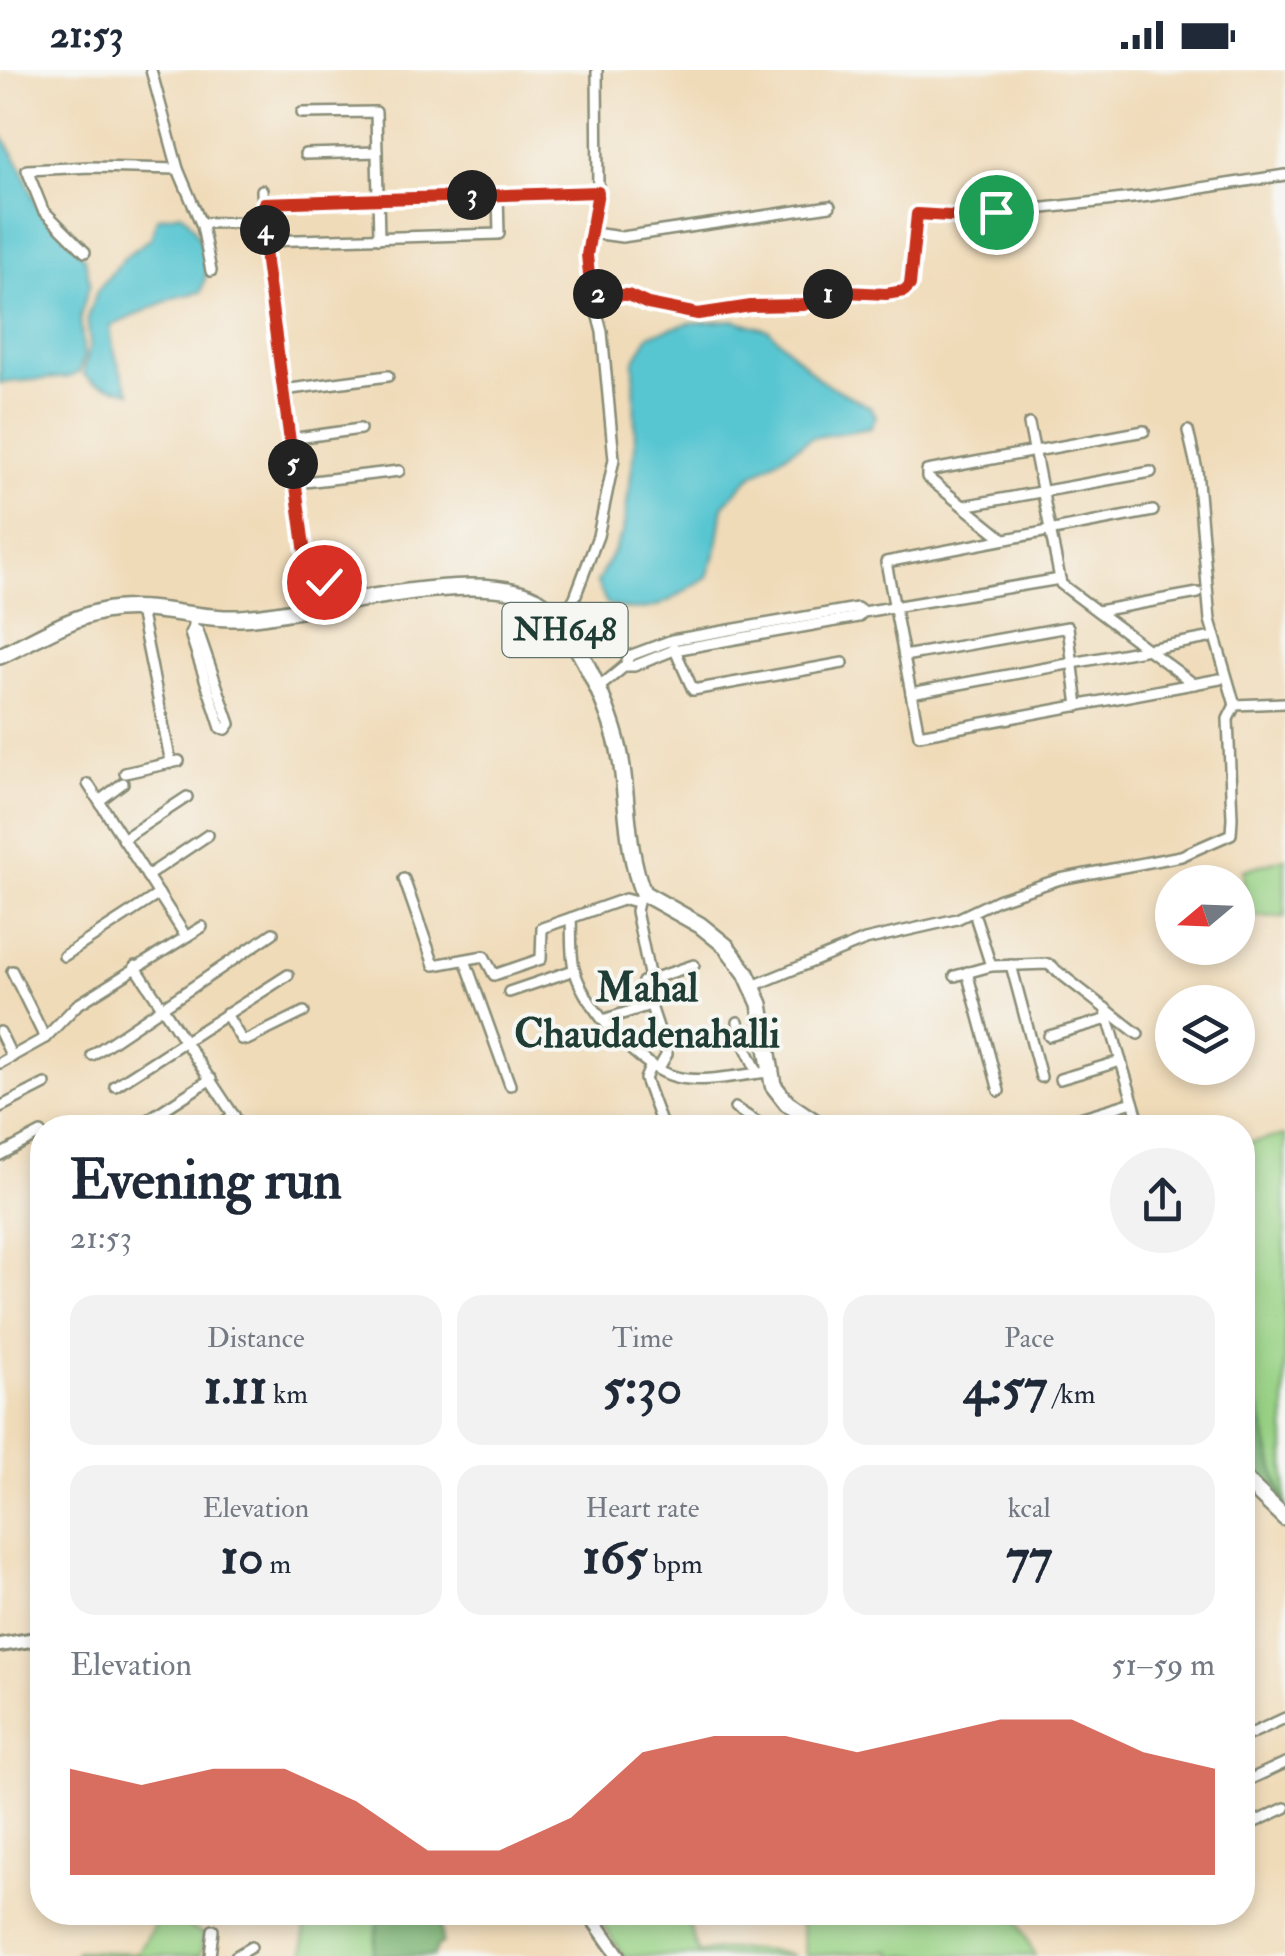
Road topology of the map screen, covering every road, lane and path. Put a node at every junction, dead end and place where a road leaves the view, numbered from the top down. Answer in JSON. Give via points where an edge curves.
{"nodes":[{"id":1,"x":151,"y":70,"type":"edge"},
{"id":2,"x":597,"y":70,"type":"edge"},
{"id":3,"x":302,"y":113,"type":"dead end"},
{"id":4,"x":377,"y":152,"type":"junction"},
{"id":5,"x":305,"y":154,"type":"dead end"},
{"id":6,"x":178,"y":169,"type":"junction"},
{"id":7,"x":1285,"y":175,"type":"edge"},
{"id":8,"x":262,"y":190,"type":"dead end"},
{"id":9,"x":598,"y":192,"type":"junction"},
{"id":10,"x":498,"y":194,"type":"junction"},
{"id":11,"x":378,"y":198,"type":"junction"},
{"id":12,"x":264,"y":203,"type":"junction"},
{"id":13,"x":830,"y":206,"type":"dead end"},
{"id":14,"x":264,"y":222,"type":"junction"},
{"id":15,"x":201,"y":223,"type":"junction"},
{"id":16,"x":593,"y":233,"type":"junction"},
{"id":17,"x":378,"y":238,"type":"junction"},
{"id":18,"x":266,"y":241,"type":"junction"},
{"id":19,"x":85,"y":252,"type":"dead end"},
{"id":20,"x":211,"y":271,"type":"dead end"},
{"id":21,"x":591,"y":294,"type":"junction"},
{"id":22,"x":388,"y":376,"type":"dead end"},
{"id":23,"x":283,"y":390,"type":"junction"},
{"id":24,"x":1030,"y":424,"type":"dead end"},
{"id":25,"x":360,"y":429,"type":"dead end"},
{"id":26,"x":1144,"y":431,"type":"dead end"},
{"id":27,"x":1188,"y":432,"type":"dead end"},
{"id":28,"x":290,"y":439,"type":"junction"},
{"id":29,"x":1035,"y":451,"type":"junction"},
{"id":30,"x":398,"y":471,"type":"dead end"},
{"id":31,"x":1151,"y":472,"type":"dead end"},
{"id":32,"x":296,"y":483,"type":"junction"},
{"id":33,"x":1042,"y":491,"type":"junction"},
{"id":34,"x":963,"y":506,"type":"junction"},
{"id":35,"x":1153,"y":510,"type":"dead end"},
{"id":36,"x":1050,"y":530,"type":"junction"},
{"id":37,"x":1004,"y":539,"type":"junction"},
{"id":38,"x":1060,"y":580,"type":"junction"},
{"id":39,"x":1198,"y":593,"type":"dead end"},
{"id":40,"x":326,"y":605,"type":"junction"},
{"id":41,"x":895,"y":607,"type":"junction"},
{"id":42,"x":140,"y":610,"type":"junction"},
{"id":43,"x":1098,"y":612,"type":"junction"},
{"id":44,"x":193,"y":622,"type":"junction"},
{"id":45,"x":560,"y":623,"type":"junction"},
{"id":46,"x":1208,"y":638,"type":"dead end"},
{"id":47,"x":673,"y":645,"type":"junction"},
{"id":48,"x":1148,"y":650,"type":"junction"},
{"id":49,"x":0,"y":656,"type":"edge"},
{"id":50,"x":904,"y":656,"type":"junction"},
{"id":51,"x":843,"y":663,"type":"dead end"},
{"id":52,"x":1074,"y":663,"type":"junction"},
{"id":53,"x":1220,"y":680,"type":"dead end"},
{"id":54,"x":1194,"y":684,"type":"junction"},
{"id":55,"x":597,"y":690,"type":"junction"},
{"id":56,"x":911,"y":694,"type":"junction"},
{"id":57,"x":1285,"y":702,"type":"edge"},
{"id":58,"x":1078,"y":706,"type":"junction"},
{"id":59,"x":1235,"y":706,"type":"junction"},
{"id":60,"x":88,"y":784,"type":"dead end"},
{"id":61,"x":187,"y":797,"type":"dead end"},
{"id":62,"x":99,"y":801,"type":"junction"},
{"id":63,"x":208,"y":835,"type":"dead end"},
{"id":64,"x":123,"y":839,"type":"junction"},
{"id":65,"x":147,"y":876,"type":"junction"},
{"id":66,"x":404,"y":880,"type":"dead end"},
{"id":67,"x":158,"y":894,"type":"junction"},
{"id":68,"x":640,"y":898,"type":"junction"},
{"id":69,"x":571,"y":918,"type":"junction"},
{"id":70,"x":976,"y":919,"type":"dead end"},
{"id":71,"x":202,"y":926,"type":"dead end"},
{"id":72,"x":273,"y":933,"type":"dead end"},
{"id":73,"x":185,"y":935,"type":"junction"},
{"id":74,"x":64,"y":956,"type":"dead end"},
{"id":75,"x":464,"y":960,"type":"junction"},
{"id":76,"x":694,"y":965,"type":"dead end"},
{"id":77,"x":1012,"y":965,"type":"junction"},
{"id":78,"x":136,"y":966,"type":"junction"},
{"id":79,"x":991,"y":966,"type":"junction"},
{"id":80,"x":574,"y":970,"type":"junction"},
{"id":81,"x":12,"y":972,"type":"dead end"},
{"id":82,"x":967,"y":972,"type":"junction"},
{"id":83,"x":288,"y":975,"type":"dead end"},
{"id":84,"x":955,"y":976,"type":"dead end"},
{"id":85,"x":650,"y":979,"type":"junction"},
{"id":86,"x":753,"y":986,"type":"junction"},
{"id":87,"x":509,"y":992,"type":"dead end"},
{"id":88,"x":650,"y":1005,"type":"junction"},
{"id":89,"x":1104,"y":1005,"type":"junction"},
{"id":90,"x":163,"y":1006,"type":"junction"},
{"id":91,"x":304,"y":1012,"type":"dead end"},
{"id":92,"x":226,"y":1014,"type":"junction"},
{"id":93,"x":603,"y":1020,"type":"junction"},
{"id":94,"x":1108,"y":1020,"type":"junction"},
{"id":95,"x":738,"y":1022,"type":"dead end"},
{"id":96,"x":0,"y":1032,"type":"edge"},
{"id":97,"x":1138,"y":1034,"type":"dead end"},
{"id":98,"x":1049,"y":1036,"type":"dead end"},
{"id":99,"x":45,"y":1038,"type":"junction"},
{"id":100,"x":185,"y":1040,"type":"junction"},
{"id":101,"x":92,"y":1055,"type":"dead end"},
{"id":102,"x":12,"y":1057,"type":"junction"},
{"id":103,"x":1121,"y":1060,"type":"junction"},
{"id":104,"x":0,"y":1063,"type":"edge"},
{"id":105,"x":655,"y":1067,"type":"junction"},
{"id":106,"x":764,"y":1072,"type":"junction"},
{"id":107,"x":1041,"y":1076,"type":"dead end"},
{"id":108,"x":211,"y":1079,"type":"junction"},
{"id":109,"x":1060,"y":1079,"type":"dead end"},
{"id":110,"x":45,"y":1084,"type":"dead end"},
{"id":111,"x":510,"y":1085,"type":"dead end"},
{"id":112,"x":115,"y":1086,"type":"dead end"},
{"id":113,"x":999,"y":1091,"type":"dead end"},
{"id":114,"x":1133,"y":1102,"type":"junction"},
{"id":115,"x":0,"y":1107,"type":"edge"},
{"id":116,"x":736,"y":1108,"type":"dead end"},
{"id":117,"x":157,"y":1115,"type":"edge"},
{"id":118,"x":234,"y":1115,"type":"edge"},
{"id":119,"x":658,"y":1115,"type":"edge"},
{"id":120,"x":746,"y":1115,"type":"edge"},
{"id":121,"x":805,"y":1115,"type":"edge"},
{"id":122,"x":1090,"y":1115,"type":"edge"},
{"id":123,"x":1137,"y":1115,"type":"edge"},
{"id":124,"x":30,"y":1139,"type":"edge"},
{"id":125,"x":2,"y":1151,"type":"edge"},
{"id":126,"x":1255,"y":1490,"type":"edge"},
{"id":127,"x":1285,"y":1518,"type":"edge"},
{"id":128,"x":30,"y":1640,"type":"edge"},
{"id":129,"x":0,"y":1644,"type":"edge"},
{"id":130,"x":1285,"y":1718,"type":"edge"},
{"id":131,"x":1255,"y":1732,"type":"edge"},
{"id":132,"x":1285,"y":1763,"type":"edge"},
{"id":133,"x":1255,"y":1777,"type":"edge"},
{"id":134,"x":1285,"y":1808,"type":"edge"},
{"id":135,"x":1255,"y":1822,"type":"edge"},
{"id":136,"x":597,"y":1925,"type":"edge"},
{"id":137,"x":213,"y":1930,"type":"dead end"},
{"id":138,"x":251,"y":1947,"type":"dead end"},
{"id":139,"x":210,"y":1956,"type":"edge"},
{"id":140,"x":236,"y":1956,"type":"edge"},
{"id":141,"x":619,"y":1956,"type":"edge"}],
"edges":[{"from":1,"to":6,"type":"street"},
{"from":2,"to":9,"type":"street"},
{"from":3,"to":4,"type":"street","via":[[376,112]]},
{"from":4,"to":5,"type":"street"},
{"from":4,"to":11,"type":"street"},
{"from":6,"to":15,"type":"street"},
{"from":6,"to":19,"type":"street","via":[[27,170],[43,210]]},
{"from":7,"to":21,"type":"street","via":[[966,217],[917,214],[904,291],[826,294],[804,305],[698,314],[628,295]]},
{"from":8,"to":12,"type":"street"},
{"from":9,"to":10,"type":"street"},
{"from":9,"to":16,"type":"street"},
{"from":10,"to":11,"type":"street"},
{"from":10,"to":17,"type":"street","via":[[499,234]]},
{"from":11,"to":12,"type":"street"},
{"from":11,"to":17,"type":"street"},
{"from":12,"to":14,"type":"street"},
{"from":13,"to":16,"type":"street","via":[[622,237]]},
{"from":14,"to":15,"type":"street"},
{"from":14,"to":18,"type":"street"},
{"from":15,"to":20,"type":"street"},
{"from":16,"to":21,"type":"street","via":[[587,255]]},
{"from":17,"to":18,"type":"street"},
{"from":18,"to":23,"type":"street"},
{"from":21,"to":45,"type":"street","via":[[602,332],[614,459],[598,536]]},
{"from":22,"to":23,"type":"street"},
{"from":23,"to":28,"type":"street"},
{"from":24,"to":29,"type":"street"},
{"from":25,"to":28,"type":"street"},
{"from":26,"to":29,"type":"street"},
{"from":27,"to":59,"type":"street","via":[[1198,470],[1210,620]]},
{"from":28,"to":32,"type":"street"},
{"from":29,"to":33,"type":"street"},
{"from":29,"to":34,"type":"street","via":[[927,471]]},
{"from":30,"to":32,"type":"street"},
{"from":31,"to":33,"type":"street"},
{"from":32,"to":40,"type":"street","via":[[308,576],[324,582]]},
{"from":33,"to":34,"type":"street"},
{"from":33,"to":36,"type":"street"},
{"from":34,"to":37,"type":"street"},
{"from":35,"to":36,"type":"street"},
{"from":36,"to":37,"type":"street"},
{"from":36,"to":38,"type":"street"},
{"from":37,"to":41,"type":"street","via":[[886,562]]},
{"from":38,"to":41,"type":"street"},
{"from":38,"to":43,"type":"street"},
{"from":39,"to":43,"type":"street"},
{"from":40,"to":44,"type":"highway","number":"NH648"},
{"from":40,"to":45,"type":"highway","number":"NH648","via":[[421,590],[490,588],[536,598]]},
{"from":41,"to":47,"type":"street"},
{"from":41,"to":50,"type":"street"},
{"from":42,"to":44,"type":"highway","number":"NH648"},
{"from":42,"to":49,"type":"highway","number":"NH648","via":[[83,616]]},
{"from":42,"to":62,"type":"street","via":[[175,762],[124,778]]},
{"from":43,"to":48,"type":"street"},
{"from":44,"to":44,"type":"street","via":[[230,724],[226,729],[190,634]]},
{"from":45,"to":55,"type":"highway","number":"NH648"},
{"from":46,"to":48,"type":"street"},
{"from":47,"to":51,"type":"street","via":[[693,690]]},
{"from":47,"to":55,"type":"street","via":[[626,666]]},
{"from":48,"to":52,"type":"street"},
{"from":48,"to":54,"type":"street"},
{"from":50,"to":52,"type":"street","via":[[1068,626]]},
{"from":50,"to":56,"type":"street"},
{"from":52,"to":56,"type":"street"},
{"from":52,"to":58,"type":"street"},
{"from":53,"to":54,"type":"street"},
{"from":54,"to":58,"type":"street"},
{"from":55,"to":68,"type":"highway","number":"NH648","via":[[619,748]]},
{"from":56,"to":58,"type":"street","via":[[919,735]]},
{"from":57,"to":59,"type":"street"},
{"from":59,"to":86,"type":"street","via":[[1228,720],[1232,818],[1230,834],[1220,841],[1181,856],[1060,879],[957,919],[865,940]]},
{"from":60,"to":62,"type":"street"},
{"from":61,"to":64,"type":"street"},
{"from":62,"to":64,"type":"street"},
{"from":63,"to":65,"type":"street"},
{"from":64,"to":65,"type":"street"},
{"from":65,"to":67,"type":"street"},
{"from":66,"to":75,"type":"street","via":[[434,966]]},
{"from":67,"to":73,"type":"street"},
{"from":67,"to":74,"type":"street"},
{"from":68,"to":69,"type":"street"},
{"from":68,"to":85,"type":"street"},
{"from":68,"to":86,"type":"highway","via":[[714,934]]},
{"from":69,"to":75,"type":"street","via":[[542,928],[541,959],[526,966],[494,975],[484,956]]},
{"from":69,"to":80,"type":"street"},
{"from":70,"to":79,"type":"street"},
{"from":71,"to":73,"type":"street"},
{"from":72,"to":90,"type":"street"},
{"from":73,"to":78,"type":"street"},
{"from":75,"to":111,"type":"street"},
{"from":76,"to":85,"type":"street"},
{"from":77,"to":79,"type":"street"},
{"from":77,"to":89,"type":"street","via":[[1048,964]]},
{"from":77,"to":107,"type":"street"},
{"from":78,"to":90,"type":"street"},
{"from":78,"to":99,"type":"street","via":[[77,1005]]},
{"from":79,"to":82,"type":"street"},
{"from":80,"to":87,"type":"street"},
{"from":80,"to":93,"type":"street"},
{"from":81,"to":99,"type":"street"},
{"from":82,"to":84,"type":"street"},
{"from":82,"to":113,"type":"street"},
{"from":83,"to":92,"type":"street"},
{"from":85,"to":88,"type":"street","via":[[643,982]]},
{"from":86,"to":106,"type":"highway"},
{"from":88,"to":93,"type":"street"},
{"from":88,"to":105,"type":"street","via":[[667,1054]]},
{"from":89,"to":94,"type":"street"},
{"from":89,"to":97,"type":"street"},
{"from":90,"to":100,"type":"street"},
{"from":90,"to":101,"type":"street"},
{"from":91,"to":92,"type":"street","via":[[247,1040]]},
{"from":92,"to":100,"type":"street"},
{"from":93,"to":105,"type":"street"},
{"from":94,"to":98,"type":"street"},
{"from":94,"to":103,"type":"street"},
{"from":95,"to":106,"type":"street"},
{"from":96,"to":102,"type":"street"},
{"from":99,"to":102,"type":"street"},
{"from":100,"to":108,"type":"street"},
{"from":100,"to":112,"type":"street"},
{"from":102,"to":104,"type":"street"},
{"from":103,"to":109,"type":"street"},
{"from":103,"to":114,"type":"street"},
{"from":105,"to":106,"type":"street","via":[[692,1079]]},
{"from":105,"to":119,"type":"street","via":[[645,1079]]},
{"from":106,"to":121,"type":"highway"},
{"from":108,"to":117,"type":"street"},
{"from":108,"to":118,"type":"street"},
{"from":110,"to":115,"type":"street"},
{"from":114,"to":122,"type":"street"},
{"from":114,"to":123,"type":"street"},
{"from":116,"to":120,"type":"street"},
{"from":124,"to":125,"type":"street"},
{"from":126,"to":127,"type":"highway"},
{"from":128,"to":129,"type":"street"},
{"from":130,"to":131,"type":"street"},
{"from":132,"to":133,"type":"street"},
{"from":134,"to":135,"type":"street"},
{"from":136,"to":141,"type":"street"},
{"from":137,"to":139,"type":"street"},
{"from":138,"to":140,"type":"street"}]}
